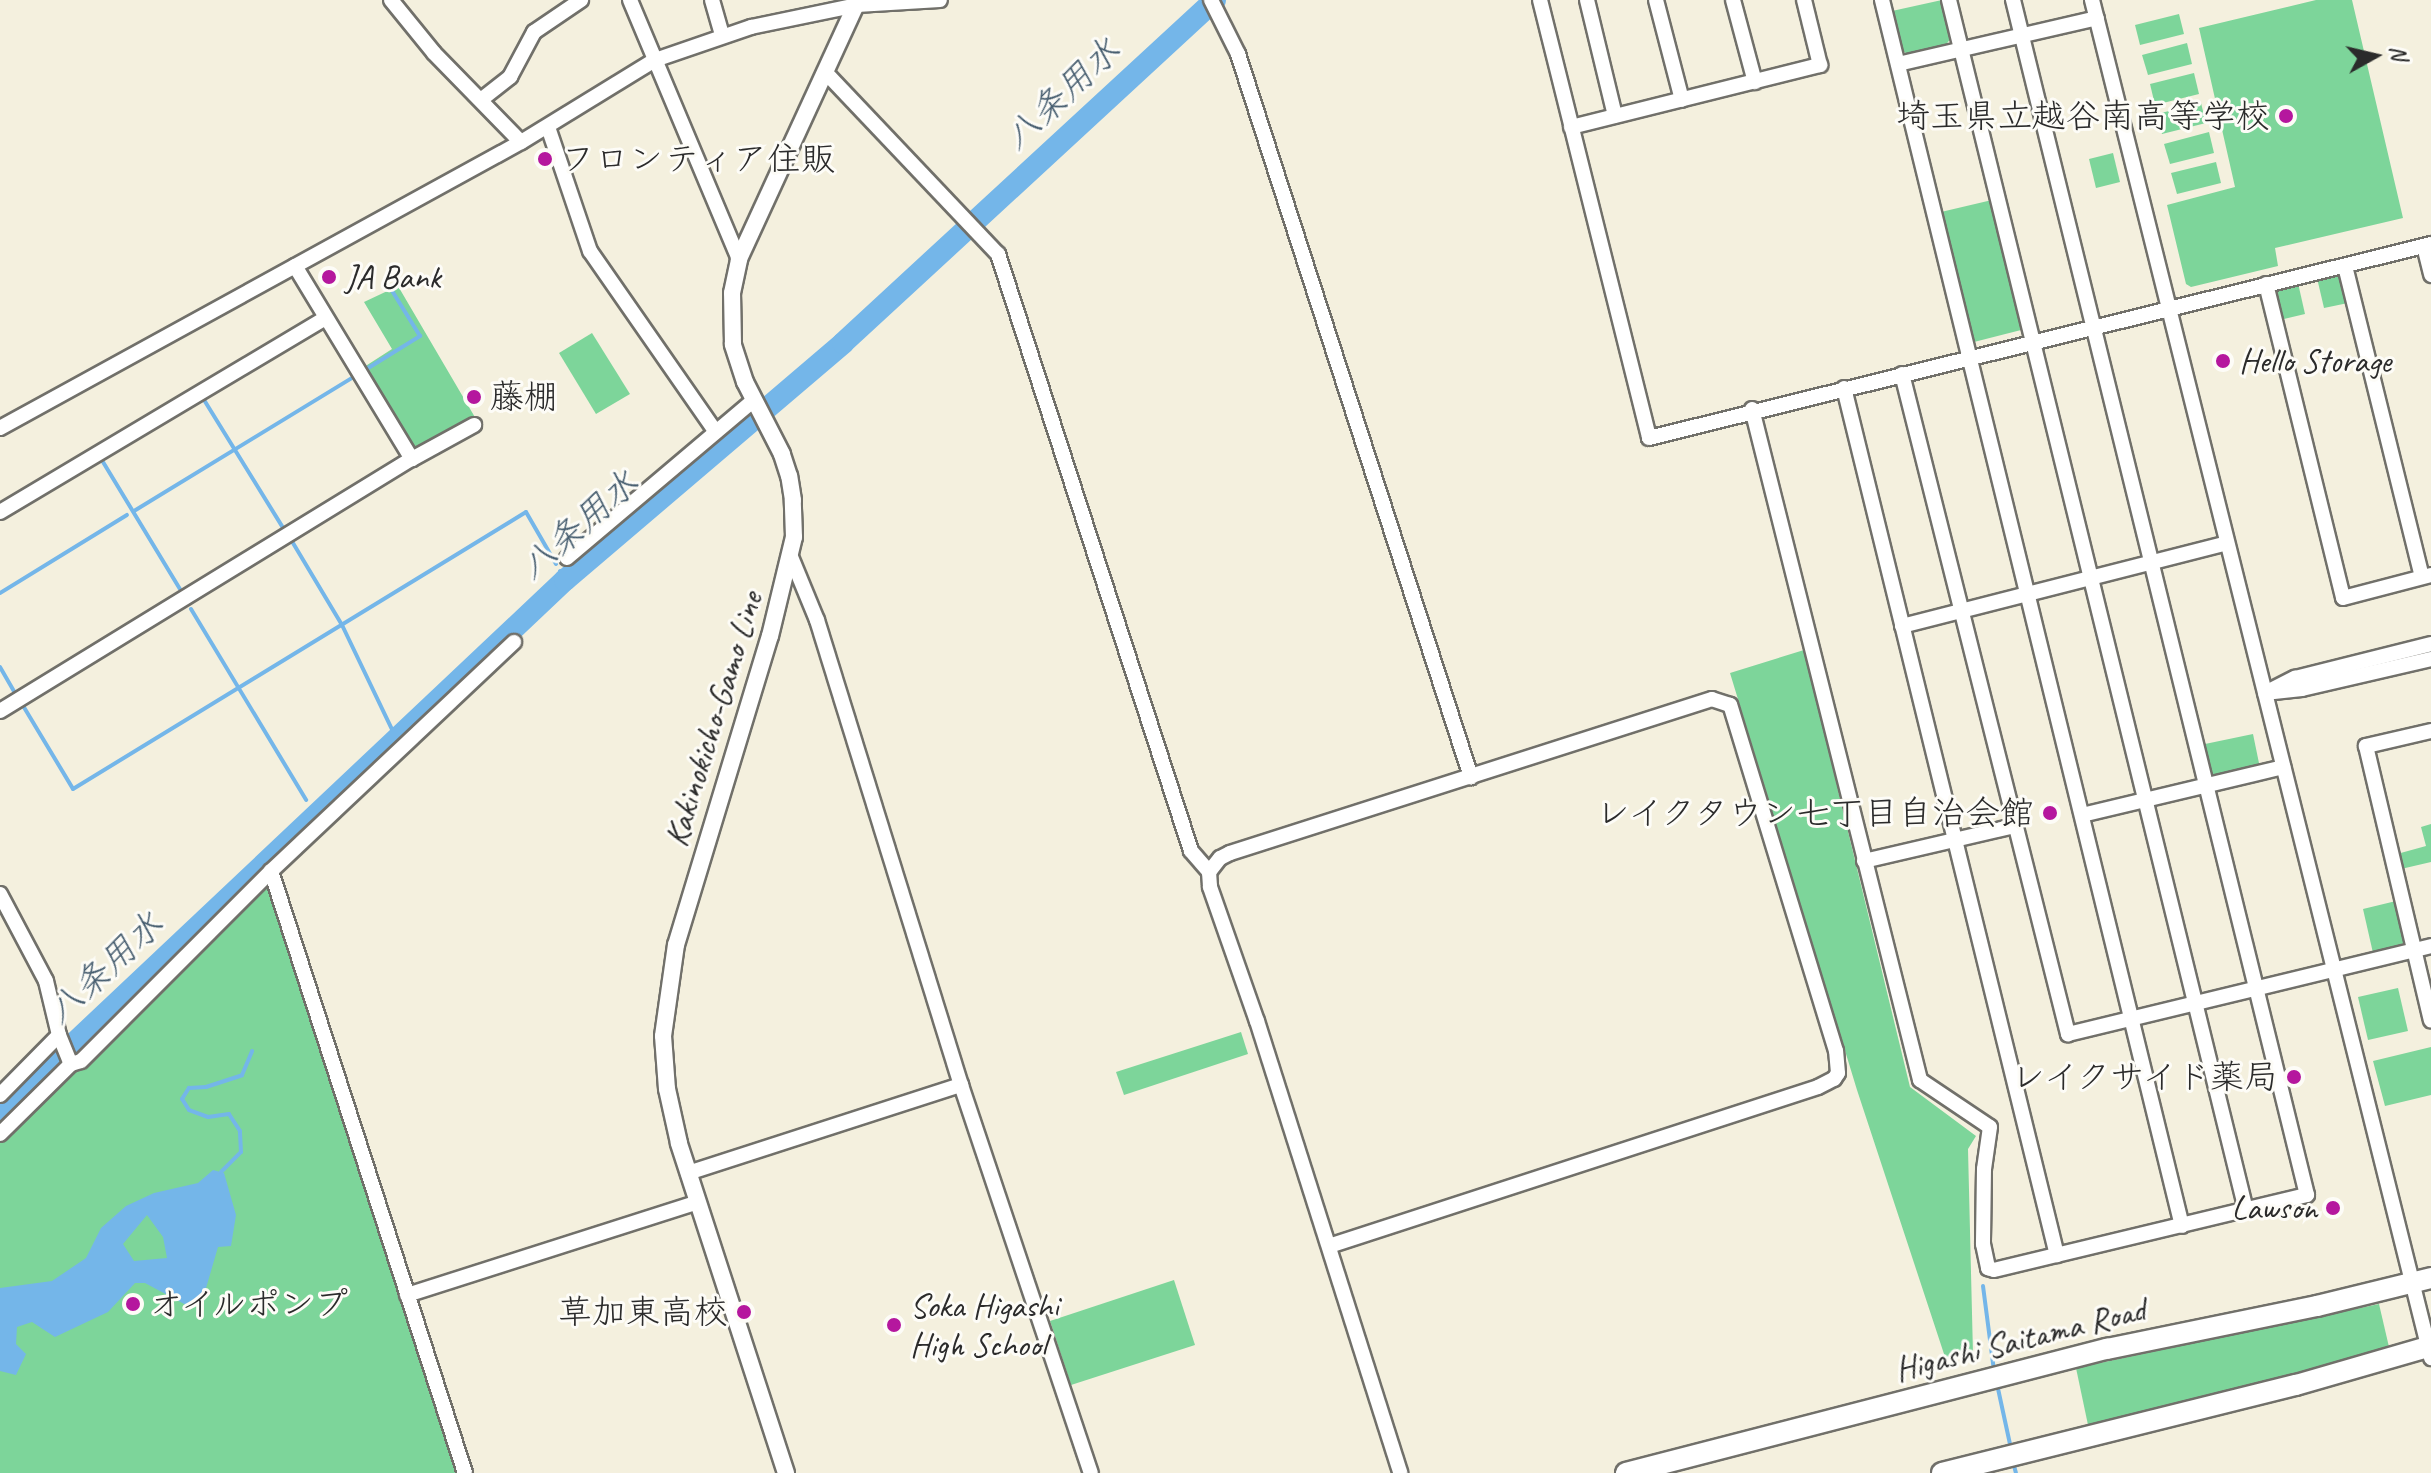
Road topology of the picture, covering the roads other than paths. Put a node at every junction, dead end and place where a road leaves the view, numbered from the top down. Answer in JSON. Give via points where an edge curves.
{"nodes":[{"id":1,"x":391,"y":0,"type":"edge"},
{"id":2,"x":581,"y":0,"type":"edge"},
{"id":3,"x":630,"y":0,"type":"edge"},
{"id":4,"x":712,"y":0,"type":"edge"},
{"id":5,"x":940,"y":0,"type":"edge"},
{"id":6,"x":1540,"y":0,"type":"edge"},
{"id":7,"x":1587,"y":0,"type":"edge"},
{"id":8,"x":1733,"y":0,"type":"edge"},
{"id":9,"x":1804,"y":0,"type":"edge"},
{"id":10,"x":1882,"y":0,"type":"edge"},
{"id":11,"x":1949,"y":0,"type":"edge"},
{"id":12,"x":2013,"y":0,"type":"edge"},
{"id":13,"x":2092,"y":0,"type":"edge"},
{"id":14,"x":1659,"y":1,"type":"edge"},
{"id":15,"x":858,"y":3,"type":"edge"},
{"id":16,"x":1213,"y":3,"type":"edge"},
{"id":17,"x":2097,"y":18,"type":"junction"},
{"id":18,"x":722,"y":34,"type":"junction"},
{"id":19,"x":2022,"y":37,"type":"junction"},
{"id":20,"x":1961,"y":50,"type":"junction"},
{"id":21,"x":655,"y":60,"type":"junction"},
{"id":22,"x":1898,"y":64,"type":"junction"},
{"id":23,"x":827,"y":74,"type":"junction"},
{"id":24,"x":1755,"y":82,"type":"junction"},
{"id":25,"x":482,"y":99,"type":"junction"},
{"id":26,"x":1682,"y":100,"type":"junction"},
{"id":27,"x":1615,"y":116,"type":"junction"},
{"id":28,"x":548,"y":127,"type":"junction"},
{"id":29,"x":1571,"y":127,"type":"junction"},
{"id":30,"x":521,"y":142,"type":"junction"},
{"id":31,"x":2428,"y":245,"type":"edge"},
{"id":32,"x":739,"y":259,"type":"junction"},
{"id":33,"x":295,"y":266,"type":"junction"},
{"id":34,"x":2345,"y":266,"type":"junction"},
{"id":35,"x":2431,"y":275,"type":"edge"},
{"id":36,"x":2266,"y":284,"type":"junction"},
{"id":37,"x":2169,"y":308,"type":"junction"},
{"id":38,"x":326,"y":318,"type":"junction"},
{"id":39,"x":2093,"y":326,"type":"junction"},
{"id":40,"x":2034,"y":342,"type":"junction"},
{"id":41,"x":1970,"y":358,"type":"junction"},
{"id":42,"x":1902,"y":374,"type":"junction"},
{"id":43,"x":1844,"y":388,"type":"junction"},
{"id":44,"x":755,"y":404,"type":"junction"},
{"id":45,"x":1752,"y":409,"type":"junction"},
{"id":46,"x":474,"y":425,"type":"dead end"},
{"id":47,"x":0,"y":428,"type":"edge"},
{"id":48,"x":715,"y":431,"type":"junction"},
{"id":49,"x":412,"y":459,"type":"junction"},
{"id":50,"x":0,"y":512,"type":"edge"},
{"id":51,"x":2227,"y":543,"type":"junction"},
{"id":52,"x":791,"y":557,"type":"junction"},
{"id":53,"x":567,"y":558,"type":"dead end"},
{"id":54,"x":2152,"y":563,"type":"junction"},
{"id":55,"x":2427,"y":576,"type":"edge"},
{"id":56,"x":2090,"y":578,"type":"junction"},
{"id":57,"x":2028,"y":594,"type":"junction"},
{"id":58,"x":1961,"y":611,"type":"junction"},
{"id":59,"x":1902,"y":626,"type":"junction"},
{"id":60,"x":514,"y":642,"type":"dead end"},
{"id":61,"x":2431,"y":644,"type":"edge"},
{"id":62,"x":2431,"y":659,"type":"edge"},
{"id":63,"x":2265,"y":693,"type":"junction"},
{"id":64,"x":6,"y":707,"type":"edge"},
{"id":65,"x":2431,"y":731,"type":"edge"},
{"id":66,"x":2283,"y":767,"type":"junction"},
{"id":67,"x":1471,"y":777,"type":"junction"},
{"id":68,"x":2206,"y":787,"type":"junction"},
{"id":69,"x":2146,"y":800,"type":"junction"},
{"id":70,"x":2082,"y":815,"type":"junction"},
{"id":71,"x":2015,"y":826,"type":"junction"},
{"id":72,"x":1953,"y":842,"type":"junction"},
{"id":73,"x":1864,"y":861,"type":"junction"},
{"id":74,"x":271,"y":871,"type":"junction"},
{"id":75,"x":1209,"y":872,"type":"junction"},
{"id":76,"x":0,"y":894,"type":"edge"},
{"id":77,"x":4,"y":913,"type":"edge"},
{"id":78,"x":2431,"y":946,"type":"edge"},
{"id":79,"x":2415,"y":951,"type":"junction"},
{"id":80,"x":2333,"y":970,"type":"junction"},
{"id":81,"x":2256,"y":989,"type":"junction"},
{"id":82,"x":2196,"y":1003,"type":"junction"},
{"id":83,"x":2133,"y":1018,"type":"junction"},
{"id":84,"x":2431,"y":1020,"type":"edge"},
{"id":85,"x":66,"y":1051,"type":"junction"},
{"id":86,"x":961,"y":1085,"type":"junction"},
{"id":87,"x":4,"y":1087,"type":"edge"},
{"id":88,"x":0,"y":1134,"type":"edge"},
{"id":89,"x":688,"y":1173,"type":"junction"},
{"id":90,"x":698,"y":1202,"type":"junction"},
{"id":91,"x":2246,"y":1210,"type":"junction"},
{"id":92,"x":2182,"y":1226,"type":"junction"},
{"id":93,"x":1329,"y":1246,"type":"junction"},
{"id":94,"x":2057,"y":1255,"type":"junction"},
{"id":95,"x":2431,"y":1278,"type":"edge"},
{"id":96,"x":2410,"y":1283,"type":"junction"},
{"id":97,"x":407,"y":1295,"type":"junction"},
{"id":98,"x":2430,"y":1350,"type":"edge"},
{"id":99,"x":465,"y":1473,"type":"edge"},
{"id":100,"x":786,"y":1473,"type":"edge"},
{"id":101,"x":1091,"y":1473,"type":"edge"},
{"id":102,"x":1400,"y":1473,"type":"edge"},
{"id":103,"x":1626,"y":1473,"type":"edge"},
{"id":104,"x":1942,"y":1473,"type":"edge"}],
"edges":[{"from":1,"to":25,"type":"street","via":[[434,53]]},
{"from":2,"to":25,"type":"street","via":[[534,32],[510,77]]},
{"from":3,"to":21,"type":"street"},
{"from":4,"to":18,"type":"street"},
{"from":5,"to":15,"type":"street"},
{"from":6,"to":29,"type":"street"},
{"from":7,"to":27,"type":"street"},
{"from":8,"to":24,"type":"street"},
{"from":9,"to":24,"type":"street","via":[[1820,65]]},
{"from":10,"to":22,"type":"street"},
{"from":11,"to":20,"type":"street"},
{"from":12,"to":19,"type":"street"},
{"from":13,"to":17,"type":"street"},
{"from":14,"to":26,"type":"street"},
{"from":15,"to":18,"type":"street"},
{"from":15,"to":23,"type":"main road","name":"Kakinokicho-Gamo Line"},
{"from":16,"to":67,"type":"street","via":[[1238,54]]},
{"from":17,"to":19,"type":"street"},
{"from":17,"to":37,"type":"street"},
{"from":18,"to":21,"type":"street"},
{"from":19,"to":20,"type":"street"},
{"from":19,"to":39,"type":"street"},
{"from":20,"to":22,"type":"street"},
{"from":20,"to":40,"type":"street"},
{"from":21,"to":28,"type":"street"},
{"from":21,"to":32,"type":"street"},
{"from":22,"to":41,"type":"street"},
{"from":23,"to":32,"type":"main road","name":"Kakinokicho-Gamo Line"},
{"from":23,"to":75,"type":"street","via":[[998,254],[1191,851]]},
{"from":24,"to":26,"type":"street"},
{"from":25,"to":30,"type":"street"},
{"from":26,"to":27,"type":"street"},
{"from":27,"to":29,"type":"street"},
{"from":28,"to":30,"type":"street"},
{"from":28,"to":48,"type":"street","via":[[590,251]]},
{"from":29,"to":45,"type":"street","via":[[1649,438]]},
{"from":30,"to":33,"type":"street"},
{"from":31,"to":34,"type":"street"},
{"from":31,"to":35,"type":"street"},
{"from":32,"to":44,"type":"main road","name":"Kakinokicho-Gamo Line","via":[[732,293],[733,344]]},
{"from":33,"to":38,"type":"street"},
{"from":33,"to":47,"type":"street"},
{"from":34,"to":36,"type":"street"},
{"from":34,"to":55,"type":"street"},
{"from":36,"to":37,"type":"street"},
{"from":36,"to":55,"type":"street","via":[[2343,598]]},
{"from":37,"to":39,"type":"street"},
{"from":37,"to":51,"type":"street"},
{"from":38,"to":49,"type":"street"},
{"from":38,"to":50,"type":"street"},
{"from":39,"to":40,"type":"street"},
{"from":39,"to":54,"type":"street"},
{"from":40,"to":41,"type":"street"},
{"from":40,"to":56,"type":"street"},
{"from":41,"to":42,"type":"street"},
{"from":41,"to":57,"type":"street"},
{"from":42,"to":43,"type":"street"},
{"from":42,"to":58,"type":"street"},
{"from":43,"to":45,"type":"street"},
{"from":43,"to":59,"type":"street"},
{"from":44,"to":48,"type":"street"},
{"from":44,"to":52,"type":"main road","name":"Kakinokicho-Gamo Line","via":[[782,454],[793,500]]},
{"from":45,"to":73,"type":"street"},
{"from":46,"to":49,"type":"street"},
{"from":48,"to":53,"type":"street"},
{"from":49,"to":64,"type":"street"},
{"from":51,"to":54,"type":"street"},
{"from":51,"to":63,"type":"street"},
{"from":52,"to":86,"type":"street","via":[[817,620]]},
{"from":52,"to":89,"type":"main road","name":"Kakinokicho-Gamo Line","via":[[668,984],[663,1059]]},
{"from":54,"to":56,"type":"street"},
{"from":54,"to":68,"type":"street"},
{"from":56,"to":57,"type":"street"},
{"from":56,"to":69,"type":"street"},
{"from":57,"to":58,"type":"street"},
{"from":57,"to":70,"type":"street"},
{"from":58,"to":59,"type":"street"},
{"from":58,"to":71,"type":"street"},
{"from":59,"to":72,"type":"street"},
{"from":60,"to":74,"type":"street"},
{"from":61,"to":63,"type":"street","via":[[2295,678]]},
{"from":62,"to":63,"type":"street"},
{"from":63,"to":66,"type":"street"},
{"from":65,"to":79,"type":"street","via":[[2366,746]]},
{"from":66,"to":68,"type":"street"},
{"from":66,"to":80,"type":"street"},
{"from":67,"to":75,"type":"street","via":[[1230,853]]},
{"from":67,"to":93,"type":"street","via":[[1712,699],[1730,705],[1836,1051],[1838,1073],[1818,1087]]},
{"from":68,"to":69,"type":"street"},
{"from":68,"to":81,"type":"street"},
{"from":69,"to":70,"type":"street"},
{"from":69,"to":82,"type":"street"},
{"from":70,"to":83,"type":"street"},
{"from":71,"to":72,"type":"street"},
{"from":71,"to":83,"type":"street","via":[[2068,1034]]},
{"from":72,"to":73,"type":"street"},
{"from":72,"to":94,"type":"street"},
{"from":73,"to":94,"type":"street","via":[[1920,1080],[1990,1127],[1984,1169],[1984,1260],[1994,1270]]},
{"from":74,"to":85,"type":"street","via":[[81,1061]]},
{"from":74,"to":97,"type":"street"},
{"from":75,"to":93,"type":"street"},
{"from":76,"to":77,"type":"street"},
{"from":77,"to":85,"type":"street","via":[[46,981]]},
{"from":78,"to":79,"type":"street"},
{"from":79,"to":80,"type":"street"},
{"from":79,"to":84,"type":"street"},
{"from":80,"to":81,"type":"street"},
{"from":80,"to":96,"type":"street"},
{"from":81,"to":82,"type":"street"},
{"from":81,"to":91,"type":"street","via":[[2307,1195]]},
{"from":82,"to":83,"type":"street"},
{"from":82,"to":91,"type":"street"},
{"from":83,"to":92,"type":"street"},
{"from":85,"to":87,"type":"street"},
{"from":85,"to":88,"type":"street"},
{"from":86,"to":89,"type":"street"},
{"from":86,"to":101,"type":"street"},
{"from":89,"to":90,"type":"main road","name":"Kakinokicho-Gamo Line"},
{"from":90,"to":97,"type":"street"},
{"from":90,"to":100,"type":"main road","name":"Kakinokicho-Gamo Line"},
{"from":91,"to":92,"type":"street"},
{"from":92,"to":94,"type":"street"},
{"from":93,"to":102,"type":"street"},
{"from":95,"to":96,"type":"highway","name":"Higashi Saitama Road"},
{"from":96,"to":98,"type":"street"},
{"from":96,"to":103,"type":"highway","name":"Higashi Saitama Road","via":[[1997,1377]]},
{"from":97,"to":99,"type":"street"},
{"from":98,"to":104,"type":"highway"}]}
